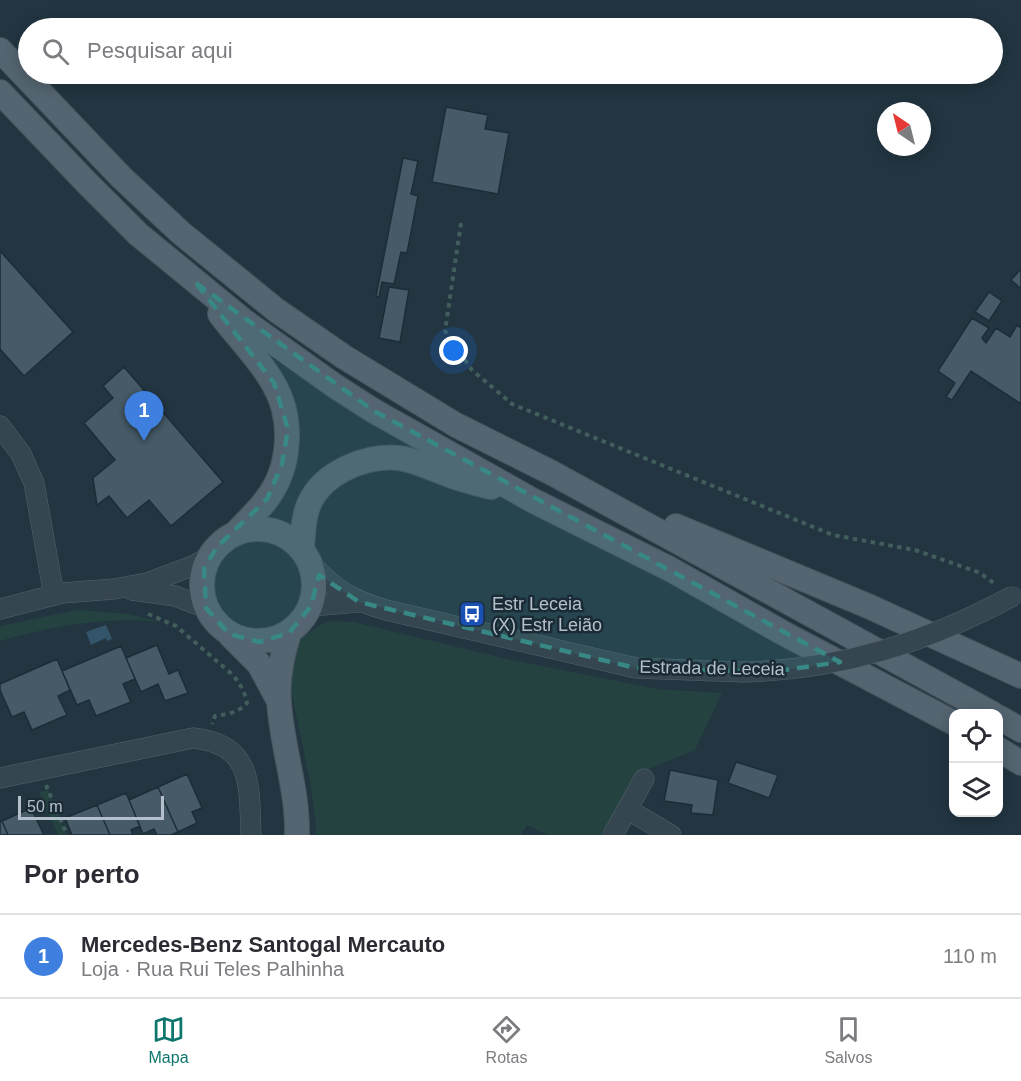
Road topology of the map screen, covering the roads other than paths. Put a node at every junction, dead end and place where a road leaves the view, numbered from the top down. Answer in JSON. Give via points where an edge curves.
{"nodes":[{"id":1,"x":0,"y":50,"type":"edge"},
{"id":2,"x":18,"y":69,"type":"edge"},
{"id":3,"x":33,"y":84,"type":"edge"},
{"id":4,"x":0,"y":92,"type":"edge"},
{"id":5,"x":196,"y":283,"type":"junction"},
{"id":6,"x":0,"y":426,"type":"edge"},
{"id":7,"x":552,"y":473,"type":"junction"},
{"id":8,"x":532,"y":500,"type":"junction"},
{"id":9,"x":235,"y":534,"type":"junction"},
{"id":10,"x":210,"y":556,"type":"junction"},
{"id":11,"x":306,"y":556,"type":"junction"},
{"id":12,"x":114,"y":589,"type":"junction"},
{"id":13,"x":1017,"y":593,"type":"edge"},
{"id":14,"x":54,"y":595,"type":"junction"},
{"id":15,"x":359,"y":602,"type":"junction"},
{"id":16,"x":311,"y":606,"type":"junction"},
{"id":17,"x":206,"y":608,"type":"junction"},
{"id":18,"x":0,"y":609,"type":"edge"},
{"id":19,"x":289,"y":633,"type":"junction"},
{"id":20,"x":229,"y":634,"type":"junction"},
{"id":21,"x":1021,"y":676,"type":"edge"},
{"id":22,"x":279,"y":701,"type":"junction"},
{"id":23,"x":984,"y":709,"type":"edge"},
{"id":24,"x":1003,"y":719,"type":"edge"},
{"id":25,"x":949,"y":720,"type":"edge"},
{"id":26,"x":1021,"y":730,"type":"edge"},
{"id":27,"x":1003,"y":752,"type":"edge"},
{"id":28,"x":1021,"y":763,"type":"edge"},
{"id":29,"x":0,"y":778,"type":"edge"},
{"id":30,"x":644,"y":779,"type":"dead end"},
{"id":31,"x":627,"y":809,"type":"junction"},
{"id":32,"x":250,"y":835,"type":"edge"},
{"id":33,"x":297,"y":835,"type":"edge"},
{"id":34,"x":613,"y":835,"type":"edge"},
{"id":35,"x":671,"y":835,"type":"edge"}],
"edges":[{"from":1,"to":2,"type":"main road"},
{"from":3,"to":7,"type":"main road","via":[[147,202],[276,310],[414,401]]},
{"from":4,"to":5,"type":"main road","via":[[138,234]]},
{"from":5,"to":8,"type":"main road","via":[[335,386]]},
{"from":5,"to":9,"type":"main road","via":[[274,383],[288,429],[276,482],[267,499]]},
{"from":6,"to":14,"type":"street","via":[[21,454],[34,483]]},
{"from":7,"to":21,"type":"main road","via":[[868,606]]},
{"from":7,"to":23,"type":"main road"},
{"from":8,"to":11,"type":"main road","via":[[417,462],[399,458],[363,461],[332,478],[309,503],[305,517]]},
{"from":8,"to":25,"type":"main road","via":[[670,569]]},
{"from":9,"to":10,"type":"main road"},
{"from":9,"to":11,"type":"main road","via":[[264,529],[278,532],[291,539]]},
{"from":10,"to":12,"type":"street","via":[[147,583]]},
{"from":10,"to":17,"type":"main road","via":[[202,582]]},
{"from":11,"to":15,"type":"street","name":"Estrada de Leceia","via":[[337,589]]},
{"from":11,"to":16,"type":"main road","via":[[314,578]]},
{"from":12,"to":14,"type":"street"},
{"from":12,"to":17,"type":"street","via":[[175,596]]},
{"from":13,"to":15,"type":"street","name":"Estrada de Leceia","bridge":true,"via":[[946,630],[827,665],[771,672],[636,668]]},
{"from":14,"to":18,"type":"street"},
{"from":15,"to":16,"type":"street","name":"Estrada de Leceia"},
{"from":16,"to":19,"type":"main road"},
{"from":17,"to":20,"type":"main road"},
{"from":19,"to":20,"type":"main road","via":[[259,642]]},
{"from":19,"to":22,"type":"main road","via":[[281,661]]},
{"from":20,"to":22,"type":"main road","via":[[259,664]]},
{"from":22,"to":33,"type":"main road"},
{"from":24,"to":26,"type":"main road"},
{"from":27,"to":28,"type":"main road"},
{"from":29,"to":32,"type":"street","via":[[194,738],[207,739],[235,755],[245,770]]},
{"from":30,"to":31,"type":"street"},
{"from":31,"to":34,"type":"street"},
{"from":31,"to":35,"type":"street"}]}
